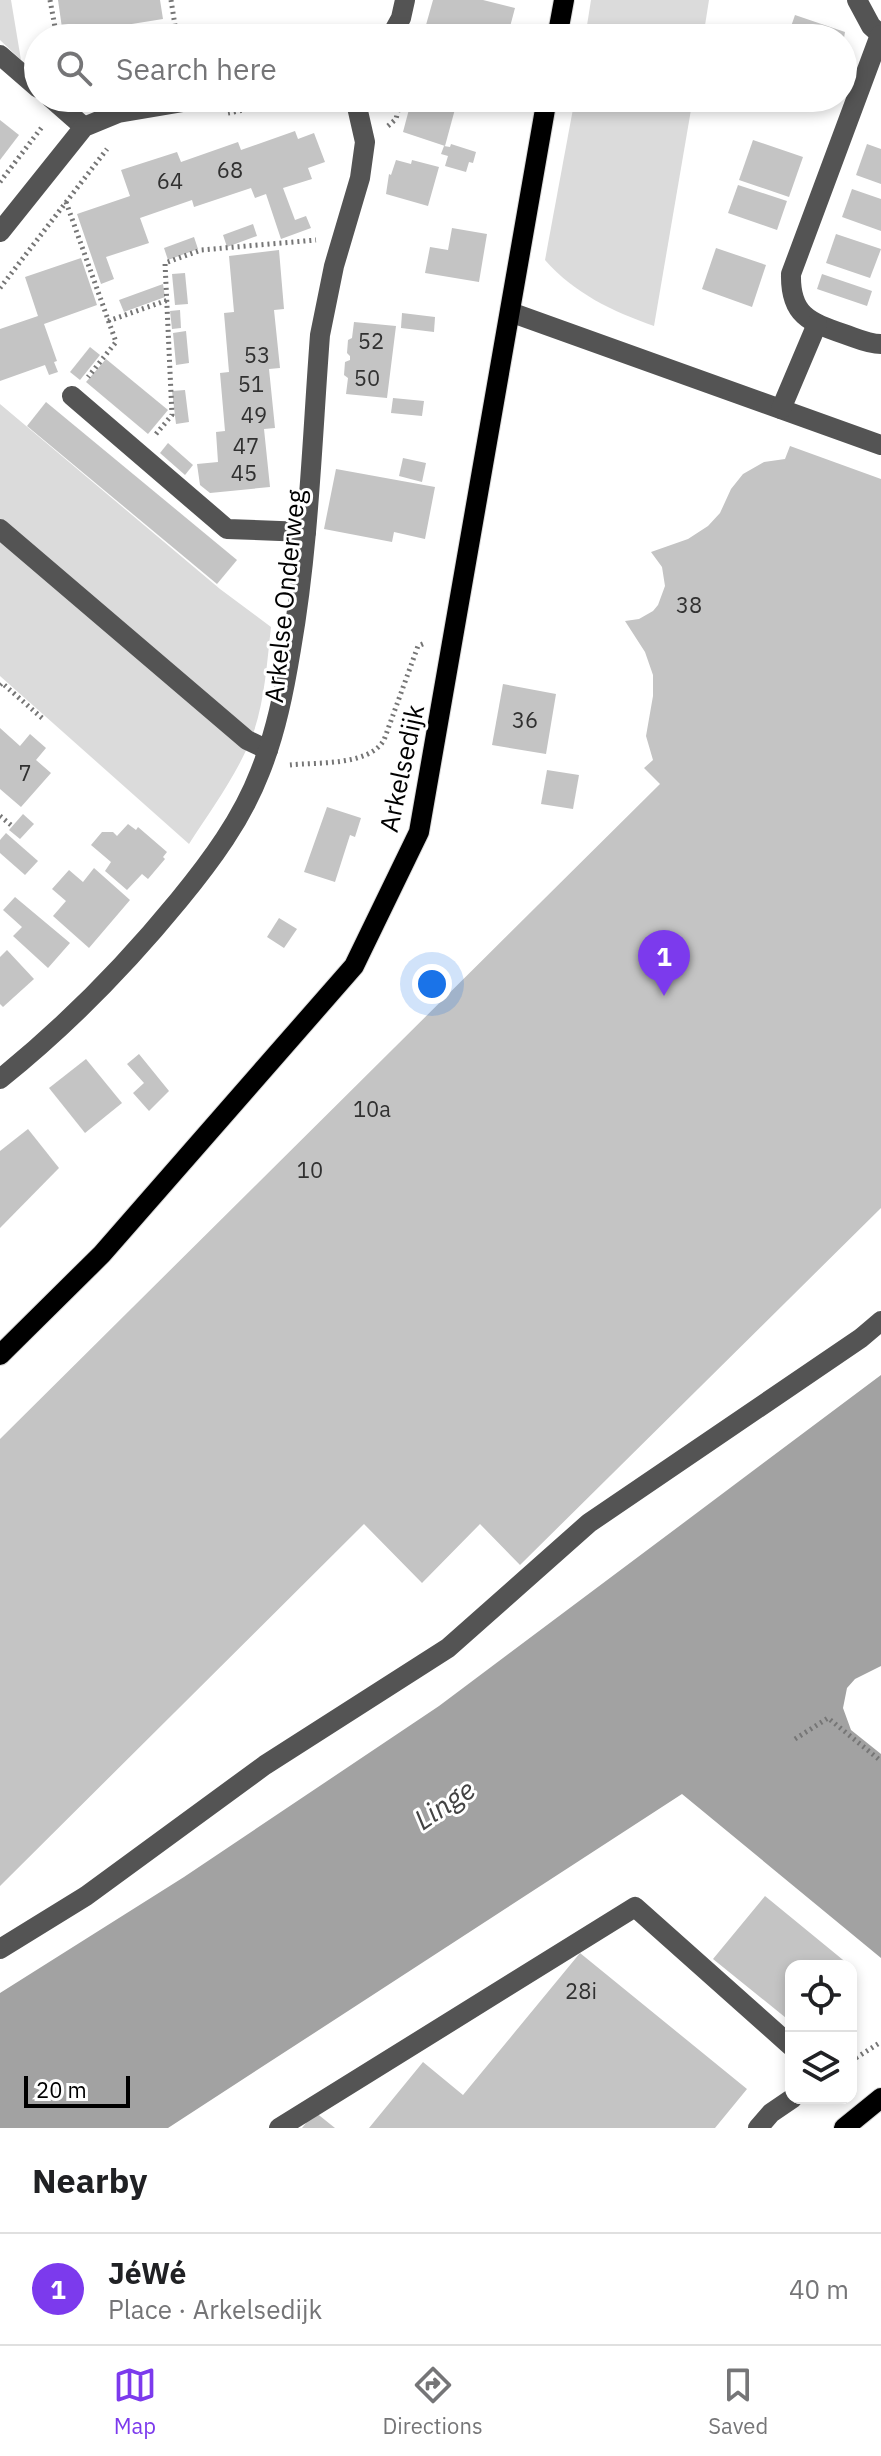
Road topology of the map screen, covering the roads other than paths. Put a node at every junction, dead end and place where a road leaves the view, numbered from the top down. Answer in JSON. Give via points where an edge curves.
{"nodes":[{"id":1,"x":405,"y":0,"type":"edge"},
{"id":2,"x":564,"y":0,"type":"edge"},
{"id":3,"x":857,"y":0,"type":"edge"},
{"id":4,"x":398,"y":24,"type":"edge"},
{"id":5,"x":560,"y":24,"type":"edge"},
{"id":6,"x":881,"y":35,"type":"edge"},
{"id":7,"x":0,"y":55,"type":"edge"},
{"id":8,"x":24,"y":76,"type":"edge"},
{"id":9,"x":857,"y":99,"type":"edge"},
{"id":10,"x":67,"y":112,"type":"edge"},
{"id":11,"x":134,"y":112,"type":"edge"},
{"id":12,"x":358,"y":112,"type":"edge"},
{"id":13,"x":545,"y":112,"type":"edge"},
{"id":14,"x":852,"y":112,"type":"edge"},
{"id":15,"x":84,"y":127,"type":"junction"},
{"id":16,"x":0,"y":232,"type":"edge"},
{"id":17,"x":510,"y":312,"type":"junction"},
{"id":18,"x":817,"y":324,"type":"junction"},
{"id":19,"x":881,"y":344,"type":"edge"},
{"id":20,"x":72,"y":396,"type":"road end"},
{"id":21,"x":781,"y":409,"type":"junction"},
{"id":22,"x":881,"y":445,"type":"edge"},
{"id":23,"x":0,"y":529,"type":"edge"},
{"id":24,"x":306,"y":532,"type":"junction"},
{"id":25,"x":275,"y":758,"type":"junction"},
{"id":26,"x":0,"y":1079,"type":"edge"},
{"id":27,"x":881,"y":1321,"type":"edge"},
{"id":28,"x":0,"y":1355,"type":"edge"},
{"id":29,"x":0,"y":1949,"type":"edge"},
{"id":30,"x":785,"y":2041,"type":"edge"},
{"id":31,"x":881,"y":2098,"type":"edge"},
{"id":32,"x":785,"y":2103,"type":"edge"},
{"id":33,"x":279,"y":2128,"type":"edge"},
{"id":34,"x":758,"y":2128,"type":"edge"},
{"id":35,"x":844,"y":2128,"type":"edge"}],
"edges":[{"from":1,"to":4,"type":"street"},
{"from":2,"to":5,"type":"main road"},
{"from":3,"to":6,"type":"street"},
{"from":6,"to":9,"type":"street"},
{"from":7,"to":8,"type":"street"},
{"from":10,"to":15,"type":"street"},
{"from":11,"to":15,"type":"street"},
{"from":12,"to":24,"type":"street","name":"Arkelse Onderweg","via":[[365,142],[325,300]]},
{"from":13,"to":17,"type":"main road","name":"Arkelsedijk"},
{"from":14,"to":18,"type":"street","via":[[791,274],[794,304]]},
{"from":15,"to":16,"type":"street"},
{"from":17,"to":21,"type":"street"},
{"from":17,"to":28,"type":"main road","name":"Arkelsedijk","via":[[419,832],[354,966],[102,1254]]},
{"from":18,"to":19,"type":"street"},
{"from":18,"to":21,"type":"street"},
{"from":20,"to":24,"type":"street","via":[[227,529]]},
{"from":21,"to":22,"type":"street"},
{"from":23,"to":25,"type":"street","via":[[247,740]]},
{"from":24,"to":25,"type":"street","name":"Arkelse Onderweg"},
{"from":25,"to":26,"type":"street","name":"Arkelse Onderweg","via":[[259,775],[235,823],[197,878],[149,937],[48,1040]]},
{"from":27,"to":29,"type":"street","via":[[589,1523],[448,1648],[265,1765],[86,1896]]},
{"from":30,"to":33,"type":"street","via":[[635,1907]]},
{"from":31,"to":35,"type":"main road"},
{"from":32,"to":34,"type":"street"}]}
